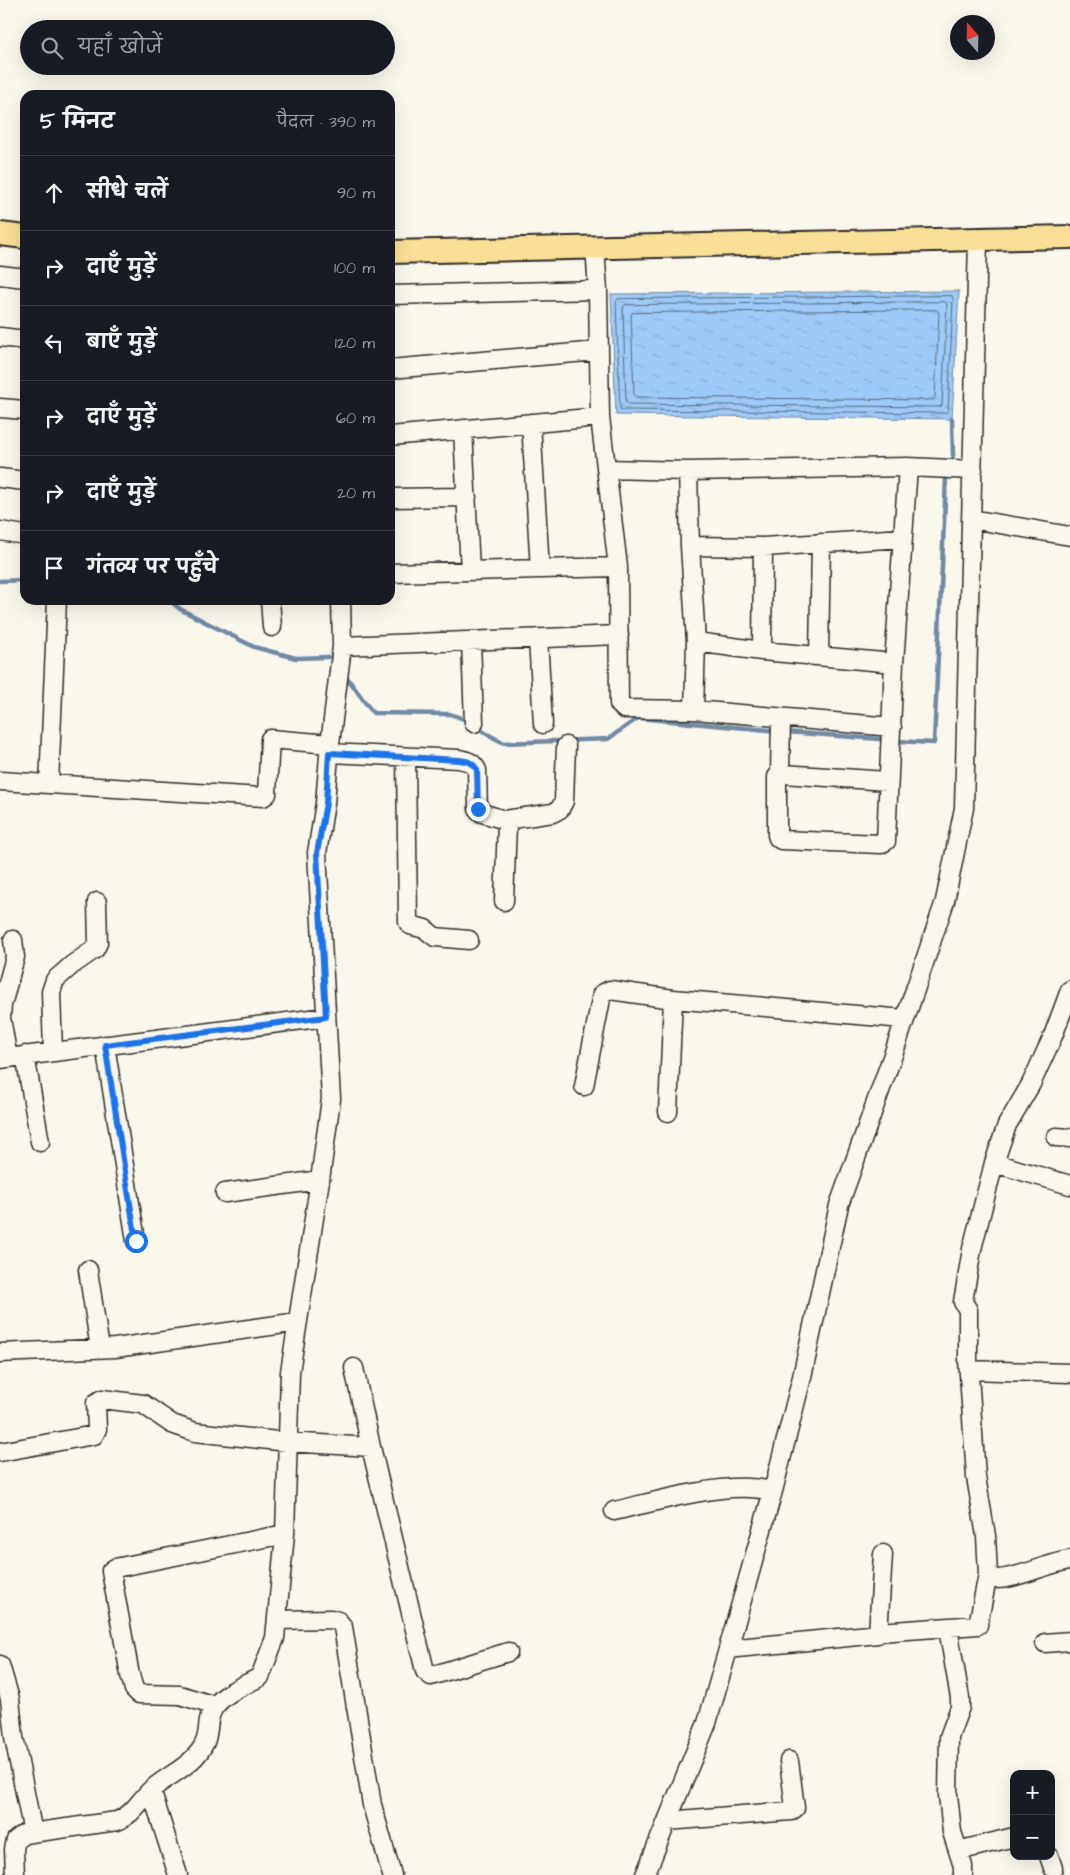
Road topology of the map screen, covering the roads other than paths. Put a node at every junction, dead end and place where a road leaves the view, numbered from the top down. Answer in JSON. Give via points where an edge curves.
{"nodes":[{"id":1,"x":0,"y":234,"type":"edge"},
{"id":2,"x":20,"y":236,"type":"edge"},
{"id":3,"x":1070,"y":237,"type":"edge"},
{"id":4,"x":978,"y":239,"type":"junction"},
{"id":5,"x":595,"y":247,"type":"junction"},
{"id":6,"x":395,"y":252,"type":"edge"},
{"id":7,"x":0,"y":275,"type":"edge"},
{"id":8,"x":20,"y":277,"type":"edge"},
{"id":9,"x":598,"y":290,"type":"junction"},
{"id":10,"x":395,"y":295,"type":"edge"},
{"id":11,"x":0,"y":337,"type":"edge"},
{"id":12,"x":20,"y":339,"type":"edge"},
{"id":13,"x":598,"y":351,"type":"junction"},
{"id":14,"x":395,"y":369,"type":"edge"},
{"id":15,"x":0,"y":408,"type":"edge"},
{"id":16,"x":20,"y":410,"type":"edge"},
{"id":17,"x":600,"y":417,"type":"junction"},
{"id":18,"x":531,"y":423,"type":"junction"},
{"id":19,"x":463,"y":429,"type":"junction"},
{"id":20,"x":395,"y":436,"type":"edge"},
{"id":21,"x":908,"y":467,"type":"junction"},
{"id":22,"x":606,"y":469,"type":"junction"},
{"id":23,"x":973,"y":470,"type":"junction"},
{"id":24,"x":688,"y":471,"type":"junction"},
{"id":25,"x":0,"y":478,"type":"edge"},
{"id":26,"x":20,"y":480,"type":"edge"},
{"id":27,"x":395,"y":498,"type":"edge"},
{"id":28,"x":467,"y":498,"type":"junction"},
{"id":29,"x":971,"y":518,"type":"junction"},
{"id":30,"x":0,"y":531,"type":"edge"},
{"id":31,"x":20,"y":534,"type":"edge"},
{"id":32,"x":1070,"y":536,"type":"edge"},
{"id":33,"x":903,"y":538,"type":"junction"},
{"id":34,"x":821,"y":543,"type":"junction"},
{"id":35,"x":690,"y":546,"type":"junction"},
{"id":36,"x":763,"y":547,"type":"junction"},
{"id":37,"x":618,"y":567,"type":"junction"},
{"id":38,"x":540,"y":569,"type":"junction"},
{"id":39,"x":470,"y":571,"type":"junction"},
{"id":40,"x":395,"y":573,"type":"edge"},
{"id":41,"x":58,"y":605,"type":"edge"},
{"id":42,"x":270,"y":605,"type":"edge"},
{"id":43,"x":341,"y":605,"type":"edge"},
{"id":44,"x":272,"y":627,"type":"dead end"},
{"id":45,"x":619,"y":635,"type":"junction"},
{"id":46,"x":538,"y":638,"type":"junction"},
{"id":47,"x":471,"y":641,"type":"junction"},
{"id":48,"x":696,"y":642,"type":"junction"},
{"id":49,"x":342,"y":646,"type":"junction"},
{"id":50,"x":762,"y":652,"type":"junction"},
{"id":51,"x":819,"y":656,"type":"junction"},
{"id":52,"x":894,"y":663,"type":"junction"},
{"id":53,"x":694,"y":710,"type":"junction"},
{"id":54,"x":474,"y":723,"type":"dead end"},
{"id":55,"x":542,"y":724,"type":"dead end"},
{"id":56,"x":781,"y":727,"type":"junction"},
{"id":57,"x":892,"y":727,"type":"junction"},
{"id":58,"x":566,"y":746,"type":"dead end"},
{"id":59,"x":329,"y":749,"type":"junction"},
{"id":60,"x":406,"y":757,"type":"junction"},
{"id":61,"x":780,"y":775,"type":"junction"},
{"id":62,"x":0,"y":781,"type":"edge"},
{"id":63,"x":887,"y":781,"type":"junction"},
{"id":64,"x":50,"y":784,"type":"junction"},
{"id":65,"x":505,"y":820,"type":"junction"},
{"id":66,"x":504,"y":901,"type":"dead end"},
{"id":67,"x":97,"y":902,"type":"dead end"},
{"id":68,"x":13,"y":940,"type":"dead end"},
{"id":69,"x":469,"y":940,"type":"dead end"},
{"id":70,"x":1070,"y":990,"type":"edge"},
{"id":71,"x":673,"y":999,"type":"junction"},
{"id":72,"x":326,"y":1017,"type":"junction"},
{"id":73,"x":904,"y":1018,"type":"junction"},
{"id":74,"x":105,"y":1045,"type":"junction"},
{"id":75,"x":54,"y":1052,"type":"junction"},
{"id":76,"x":11,"y":1057,"type":"edge"},
{"id":77,"x":584,"y":1086,"type":"dead end"},
{"id":78,"x":668,"y":1112,"type":"dead end"},
{"id":79,"x":40,"y":1142,"type":"dead end"},
{"id":80,"x":994,"y":1164,"type":"junction"},
{"id":81,"x":320,"y":1180,"type":"junction"},
{"id":82,"x":1070,"y":1185,"type":"edge"},
{"id":83,"x":225,"y":1193,"type":"dead end"},
{"id":84,"x":136,"y":1241,"type":"dead end"},
{"id":85,"x":88,"y":1270,"type":"dead end"},
{"id":86,"x":298,"y":1322,"type":"junction"},
{"id":87,"x":100,"y":1349,"type":"junction"},
{"id":88,"x":0,"y":1353,"type":"edge"},
{"id":89,"x":354,"y":1368,"type":"dead end"},
{"id":90,"x":969,"y":1370,"type":"junction"},
{"id":91,"x":1070,"y":1373,"type":"edge"},
{"id":92,"x":287,"y":1442,"type":"junction"},
{"id":93,"x":371,"y":1447,"type":"junction"},
{"id":94,"x":0,"y":1452,"type":"edge"},
{"id":95,"x":773,"y":1491,"type":"junction"},
{"id":96,"x":614,"y":1511,"type":"dead end"},
{"id":97,"x":285,"y":1534,"type":"junction"},
{"id":98,"x":883,"y":1554,"type":"dead end"},
{"id":99,"x":1070,"y":1560,"type":"edge"},
{"id":100,"x":988,"y":1574,"type":"junction"},
{"id":101,"x":277,"y":1620,"type":"junction"},
{"id":102,"x":948,"y":1628,"type":"junction"},
{"id":103,"x":879,"y":1632,"type":"junction"},
{"id":104,"x":1070,"y":1641,"type":"edge"},
{"id":105,"x":1045,"y":1644,"type":"dead end"},
{"id":106,"x":728,"y":1649,"type":"junction"},
{"id":107,"x":508,"y":1652,"type":"dead end"},
{"id":108,"x":0,"y":1665,"type":"edge"},
{"id":109,"x":215,"y":1706,"type":"junction"},
{"id":110,"x":789,"y":1761,"type":"dead end"},
{"id":111,"x":151,"y":1790,"type":"junction"},
{"id":112,"x":667,"y":1822,"type":"junction"},
{"id":113,"x":34,"y":1833,"type":"junction"},
{"id":114,"x":1010,"y":1838,"type":"edge"},
{"id":115,"x":958,"y":1851,"type":"junction"},
{"id":116,"x":15,"y":1875,"type":"edge"},
{"id":117,"x":178,"y":1875,"type":"edge"},
{"id":118,"x":392,"y":1875,"type":"edge"},
{"id":119,"x":645,"y":1875,"type":"edge"},
{"id":120,"x":963,"y":1875,"type":"edge"}],
"edges":[{"from":1,"to":2,"type":"main road"},
{"from":3,"to":4,"type":"main road"},
{"from":4,"to":5,"type":"main road"},
{"from":4,"to":23,"type":"street"},
{"from":5,"to":6,"type":"main road"},
{"from":5,"to":9,"type":"street"},
{"from":7,"to":8,"type":"street"},
{"from":9,"to":10,"type":"street"},
{"from":9,"to":13,"type":"street"},
{"from":11,"to":12,"type":"street"},
{"from":13,"to":14,"type":"street"},
{"from":13,"to":17,"type":"street"},
{"from":15,"to":16,"type":"street"},
{"from":17,"to":18,"type":"street"},
{"from":17,"to":22,"type":"street"},
{"from":18,"to":19,"type":"street"},
{"from":18,"to":38,"type":"street"},
{"from":19,"to":20,"type":"street"},
{"from":19,"to":28,"type":"street"},
{"from":21,"to":23,"type":"street"},
{"from":21,"to":24,"type":"street"},
{"from":21,"to":33,"type":"street"},
{"from":22,"to":24,"type":"street"},
{"from":22,"to":37,"type":"street"},
{"from":23,"to":29,"type":"street"},
{"from":24,"to":35,"type":"street"},
{"from":25,"to":26,"type":"street"},
{"from":27,"to":28,"type":"street"},
{"from":28,"to":39,"type":"street"},
{"from":29,"to":32,"type":"street"},
{"from":29,"to":73,"type":"street","via":[[964,808],[945,901]]},
{"from":30,"to":31,"type":"street"},
{"from":33,"to":34,"type":"street"},
{"from":33,"to":52,"type":"street"},
{"from":34,"to":36,"type":"street"},
{"from":34,"to":51,"type":"street"},
{"from":35,"to":36,"type":"street"},
{"from":35,"to":48,"type":"street"},
{"from":36,"to":50,"type":"street"},
{"from":37,"to":38,"type":"street"},
{"from":37,"to":45,"type":"street"},
{"from":38,"to":39,"type":"street"},
{"from":39,"to":40,"type":"street"},
{"from":41,"to":64,"type":"street"},
{"from":42,"to":44,"type":"street"},
{"from":43,"to":49,"type":"street"},
{"from":45,"to":46,"type":"street"},
{"from":45,"to":53,"type":"street","via":[[621,707]]},
{"from":46,"to":47,"type":"street"},
{"from":46,"to":55,"type":"street"},
{"from":47,"to":49,"type":"street"},
{"from":47,"to":54,"type":"street"},
{"from":48,"to":50,"type":"street"},
{"from":48,"to":53,"type":"street"},
{"from":49,"to":59,"type":"street"},
{"from":50,"to":51,"type":"street"},
{"from":51,"to":52,"type":"street"},
{"from":52,"to":57,"type":"street"},
{"from":53,"to":56,"type":"street"},
{"from":56,"to":57,"type":"street"},
{"from":56,"to":61,"type":"street"},
{"from":57,"to":63,"type":"street"},
{"from":58,"to":65,"type":"street","via":[[564,801],[560,809]]},
{"from":59,"to":60,"type":"street"},
{"from":59,"to":64,"type":"street","via":[[270,739],[266,794],[263,797]]},
{"from":59,"to":72,"type":"street","via":[[326,803],[317,853]]},
{"from":60,"to":65,"type":"street","via":[[474,765],[477,770],[478,809]]},
{"from":60,"to":69,"type":"street","via":[[408,922],[435,937]]},
{"from":61,"to":63,"type":"street"},
{"from":61,"to":63,"type":"street","via":[[776,834],[782,840],[881,844],[886,841]]},
{"from":62,"to":64,"type":"street"},
{"from":65,"to":66,"type":"street"},
{"from":67,"to":75,"type":"street","via":[[98,943],[95,949],[55,980],[51,992]]},
{"from":68,"to":76,"type":"street","via":[[15,957],[1,1018]]},
{"from":70,"to":80,"type":"street","via":[[1054,1036],[1007,1125]]},
{"from":71,"to":73,"type":"street"},
{"from":71,"to":77,"type":"street","via":[[610,990],[602,994]]},
{"from":71,"to":78,"type":"street"},
{"from":72,"to":74,"type":"street"},
{"from":72,"to":81,"type":"street","via":[[331,1099]]},
{"from":73,"to":95,"type":"street","via":[[839,1205],[802,1377]]},
{"from":74,"to":75,"type":"street"},
{"from":74,"to":84,"type":"street"},
{"from":75,"to":76,"type":"street"},
{"from":76,"to":79,"type":"street"},
{"from":80,"to":82,"type":"street"},
{"from":80,"to":90,"type":"street","via":[[972,1249],[963,1302],[968,1310]]},
{"from":81,"to":83,"type":"street"},
{"from":81,"to":86,"type":"street"},
{"from":85,"to":87,"type":"street"},
{"from":86,"to":87,"type":"street"},
{"from":86,"to":92,"type":"street","via":[[290,1372]]},
{"from":87,"to":88,"type":"street"},
{"from":89,"to":93,"type":"street"},
{"from":90,"to":91,"type":"street"},
{"from":90,"to":100,"type":"street","via":[[976,1477],[986,1536]]},
{"from":92,"to":93,"type":"street"},
{"from":92,"to":94,"type":"street","via":[[196,1432],[172,1424],[142,1404],[102,1399],[96,1403],[97,1428],[94,1436]]},
{"from":92,"to":97,"type":"street"},
{"from":93,"to":107,"type":"street","via":[[427,1674],[431,1676]]},
{"from":95,"to":96,"type":"street","via":[[727,1489]]},
{"from":95,"to":106,"type":"street"},
{"from":97,"to":101,"type":"street"},
{"from":97,"to":109,"type":"street","via":[[112,1571],[134,1689],[138,1694],[180,1694]]},
{"from":98,"to":103,"type":"street"},
{"from":99,"to":100,"type":"street","via":[[998,1579],[990,1578]]},
{"from":100,"to":102,"type":"street","via":[[978,1625]]},
{"from":101,"to":109,"type":"street","via":[[275,1638],[260,1677],[230,1693]]},
{"from":101,"to":118,"type":"street","via":[[331,1618],[343,1628],[372,1805]]},
{"from":102,"to":103,"type":"street"},
{"from":102,"to":115,"type":"street","via":[[960,1698],[949,1737],[948,1795],[952,1832]]},
{"from":103,"to":106,"type":"street","via":[[875,1635]]},
{"from":104,"to":105,"type":"street"},
{"from":106,"to":112,"type":"street","via":[[707,1723]]},
{"from":108,"to":113,"type":"street","via":[[10,1699],[14,1737]]},
{"from":109,"to":111,"type":"street","via":[[209,1716],[206,1742],[192,1761]]},
{"from":110,"to":112,"type":"street","via":[[795,1808],[791,1811]]},
{"from":111,"to":113,"type":"street","via":[[128,1816],[118,1821]]},
{"from":111,"to":117,"type":"street"},
{"from":112,"to":119,"type":"street"},
{"from":113,"to":116,"type":"street","via":[[24,1834],[16,1840]]},
{"from":114,"to":115,"type":"street"},
{"from":115,"to":120,"type":"street"}]}
